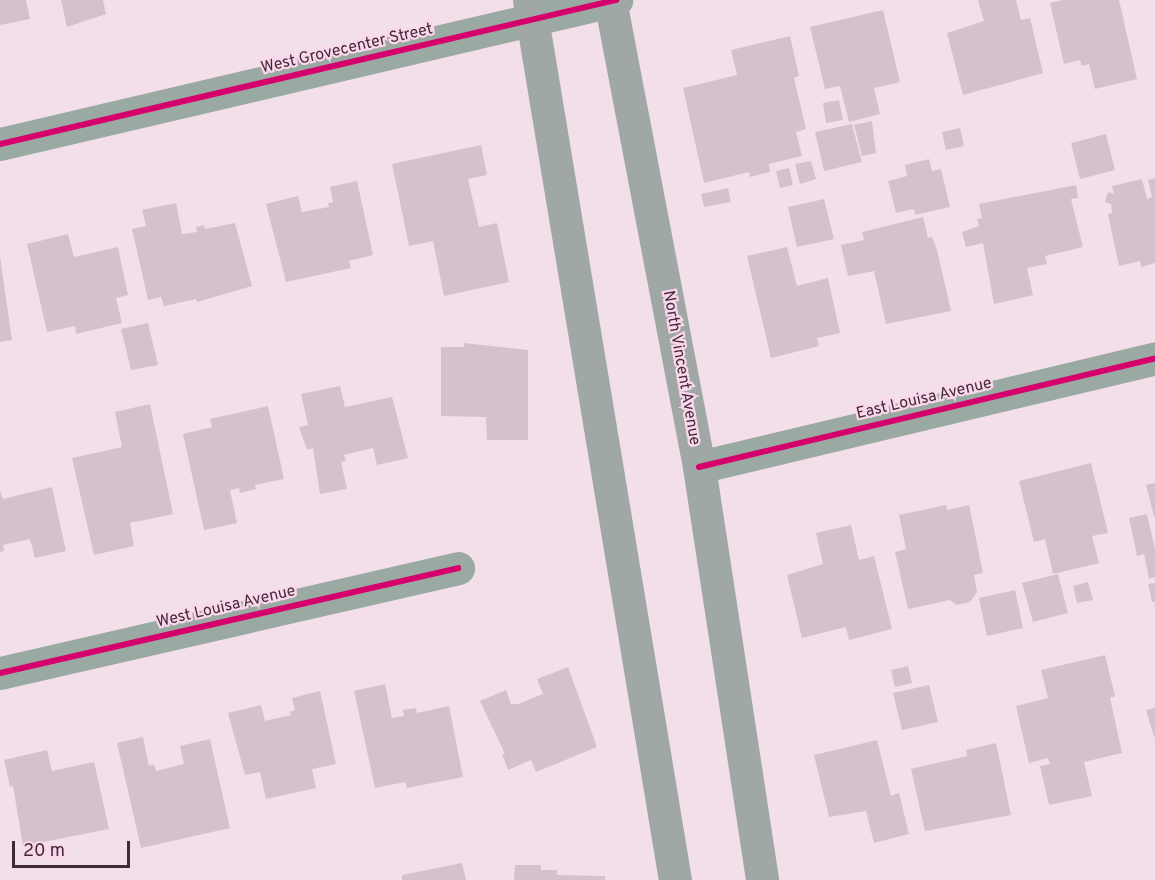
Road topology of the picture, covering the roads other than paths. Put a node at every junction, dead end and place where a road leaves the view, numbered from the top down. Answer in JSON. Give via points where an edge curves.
{"nodes":[{"id":1,"x":612,"y":0,"type":"edge"},
{"id":2,"x":531,"y":10,"type":"edge"},
{"id":3,"x":0,"y":144,"type":"edge"},
{"id":4,"x":1155,"y":358,"type":"edge"},
{"id":5,"x":699,"y":467,"type":"junction"},
{"id":6,"x":458,"y":568,"type":"dead end"},
{"id":7,"x":0,"y":673,"type":"edge"},
{"id":8,"x":675,"y":880,"type":"edge"},
{"id":9,"x":762,"y":880,"type":"edge"}],
"edges":[{"from":1,"to":2,"type":"street","name":"West Grovecenter Street"},
{"from":1,"to":5,"type":"main road","name":"North Vincent Avenue"},
{"from":2,"to":3,"type":"street","name":"West Grovecenter Street"},
{"from":2,"to":8,"type":"main road"},
{"from":4,"to":5,"type":"street","name":"East Louisa Avenue"},
{"from":5,"to":9,"type":"main road","name":"North Vincent Avenue"},
{"from":6,"to":7,"type":"street","name":"West Louisa Avenue"}]}
